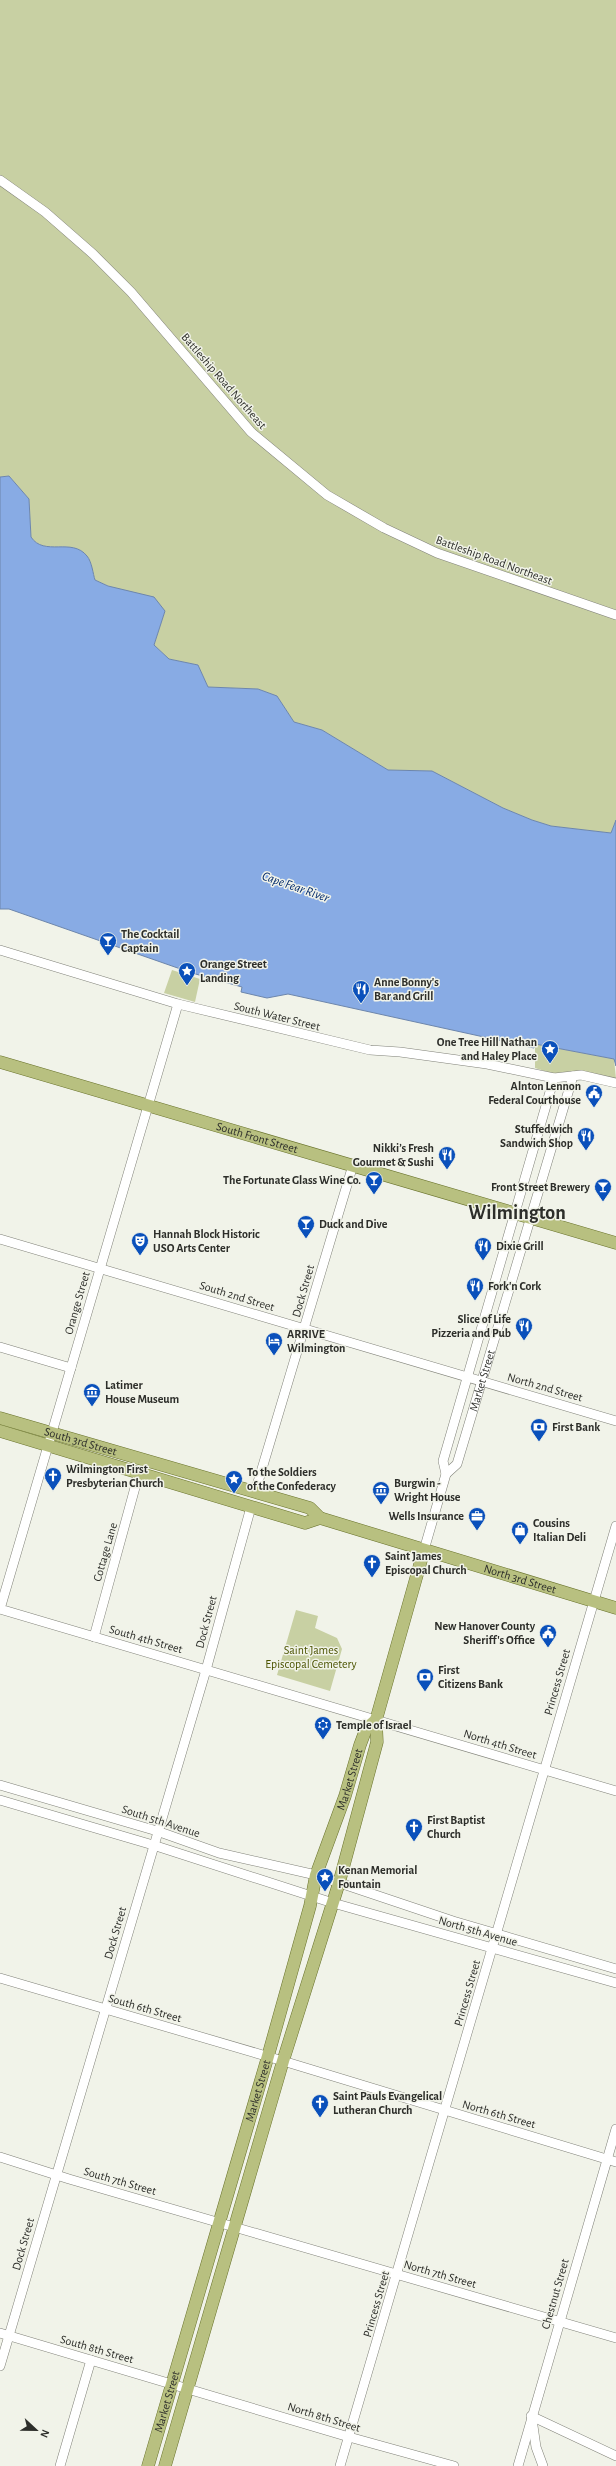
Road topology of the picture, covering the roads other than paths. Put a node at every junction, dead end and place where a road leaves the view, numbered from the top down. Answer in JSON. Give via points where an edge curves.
{"nodes":[{"id":1,"x":0,"y":180,"type":"edge"},
{"id":2,"x":616,"y":615,"type":"edge"},
{"id":3,"x":0,"y":950,"type":"edge"},
{"id":4,"x":178,"y":1004,"type":"junction"},
{"id":5,"x":0,"y":1062,"type":"edge"},
{"id":6,"x":573,"y":1076,"type":"junction"},
{"id":7,"x":554,"y":1078,"type":"junction"},
{"id":8,"x":616,"y":1083,"type":"edge"},
{"id":9,"x":148,"y":1105,"type":"junction"},
{"id":10,"x":353,"y":1165,"type":"junction"},
{"id":11,"x":514,"y":1213,"type":"junction"},
{"id":12,"x":530,"y":1218,"type":"junction"},
{"id":13,"x":0,"y":1239,"type":"edge"},
{"id":14,"x":616,"y":1243,"type":"edge"},
{"id":15,"x":100,"y":1268,"type":"junction"},
{"id":16,"x":305,"y":1328,"type":"junction"},
{"id":17,"x":0,"y":1347,"type":"edge"},
{"id":18,"x":71,"y":1368,"type":"junction"},
{"id":19,"x":468,"y":1376,"type":"junction"},
{"id":20,"x":482,"y":1381,"type":"junction"},
{"id":21,"x":0,"y":1418,"type":"edge"},
{"id":22,"x":616,"y":1420,"type":"edge"},
{"id":23,"x":0,"y":1431,"type":"edge"},
{"id":24,"x":52,"y":1433,"type":"junction"},
{"id":25,"x":48,"y":1446,"type":"junction"},
{"id":26,"x":139,"y":1473,"type":"junction"},
{"id":27,"x":446,"y":1474,"type":"junction"},
{"id":28,"x":255,"y":1492,"type":"junction"},
{"id":29,"x":251,"y":1507,"type":"junction"},
{"id":30,"x":320,"y":1518,"type":"junction"},
{"id":31,"x":616,"y":1526,"type":"edge"},
{"id":32,"x":424,"y":1550,"type":"junction"},
{"id":33,"x":593,"y":1601,"type":"junction"},
{"id":34,"x":616,"y":1608,"type":"edge"},
{"id":35,"x":0,"y":1610,"type":"edge"},
{"id":36,"x":94,"y":1637,"type":"junction"},
{"id":37,"x":206,"y":1670,"type":"junction"},
{"id":38,"x":376,"y":1720,"type":"junction"},
{"id":39,"x":544,"y":1770,"type":"junction"},
{"id":40,"x":0,"y":1786,"type":"edge"},
{"id":41,"x":616,"y":1791,"type":"edge"},
{"id":42,"x":0,"y":1800,"type":"edge"},
{"id":43,"x":157,"y":1831,"type":"junction"},
{"id":44,"x":153,"y":1845,"type":"junction"},
{"id":45,"x":316,"y":1875,"type":"junction"},
{"id":46,"x":339,"y":1883,"type":"junction"},
{"id":47,"x":312,"y":1897,"type":"junction"},
{"id":48,"x":333,"y":1903,"type":"junction"},
{"id":49,"x":496,"y":1934,"type":"junction"},
{"id":50,"x":493,"y":1947,"type":"junction"},
{"id":51,"x":616,"y":1969,"type":"edge"},
{"id":52,"x":0,"y":1978,"type":"edge"},
{"id":53,"x":616,"y":1983,"type":"edge"},
{"id":54,"x":105,"y":2009,"type":"junction"},
{"id":55,"x":268,"y":2056,"type":"junction"},
{"id":56,"x":283,"y":2061,"type":"junction"},
{"id":57,"x":445,"y":2111,"type":"junction"},
{"id":58,"x":616,"y":2129,"type":"edge"},
{"id":59,"x":0,"y":2157,"type":"edge"},
{"id":60,"x":612,"y":2161,"type":"edge"},
{"id":61,"x":56,"y":2174,"type":"junction"},
{"id":62,"x":219,"y":2222,"type":"junction"},
{"id":63,"x":234,"y":2226,"type":"junction"},
{"id":64,"x":397,"y":2274,"type":"junction"},
{"id":65,"x":560,"y":2322,"type":"junction"},
{"id":66,"x":4,"y":2334,"type":"edge"},
{"id":67,"x":616,"y":2338,"type":"edge"},
{"id":68,"x":91,"y":2360,"type":"junction"},
{"id":69,"x":0,"y":2366,"type":"edge"},
{"id":70,"x":172,"y":2383,"type":"junction"},
{"id":71,"x":188,"y":2388,"type":"junction"},
{"id":72,"x":532,"y":2416,"type":"junction"},
{"id":73,"x":349,"y":2437,"type":"junction"},
{"id":74,"x":616,"y":2456,"type":"edge"},
{"id":75,"x":60,"y":2466,"type":"edge"},
{"id":76,"x":148,"y":2466,"type":"edge"},
{"id":77,"x":165,"y":2466,"type":"edge"},
{"id":78,"x":340,"y":2466,"type":"edge"},
{"id":79,"x":454,"y":2466,"type":"edge"},
{"id":80,"x":518,"y":2466,"type":"edge"},
{"id":81,"x":543,"y":2466,"type":"edge"}],
"edges":[{"from":1,"to":2,"type":"street","name":"Battleship Road Northeast","via":[[45,212],[94,254],[131,292],[251,432],[327,495],[384,528],[437,553]]},
{"from":3,"to":4,"type":"street","name":"South Water Street"},
{"from":4,"to":7,"type":"street","name":"South Water Street","via":[[370,1050],[487,1064]]},
{"from":4,"to":9,"type":"street","name":"Orange Street"},
{"from":5,"to":9,"type":"main road","name":"South Front Street"},
{"from":6,"to":7,"type":"street","name":"South Water Street"},
{"from":6,"to":8,"type":"street","name":"South Water Street","via":[[581,1075]]},
{"from":6,"to":12,"type":"street","name":"Market Street"},
{"from":7,"to":11,"type":"street","name":"Market Street"},
{"from":9,"to":10,"type":"main road","name":"South Front Street"},
{"from":9,"to":15,"type":"street","name":"Orange Street"},
{"from":10,"to":11,"type":"main road","name":"South Front Street"},
{"from":10,"to":16,"type":"street","name":"Dock Street"},
{"from":11,"to":12,"type":"main road","name":"South Front Street"},
{"from":11,"to":19,"type":"street","name":"Market Street"},
{"from":12,"to":14,"type":"main road","name":"South Front Street"},
{"from":12,"to":20,"type":"street","name":"Market Street"},
{"from":13,"to":15,"type":"street","name":"South 2nd Street"},
{"from":15,"to":16,"type":"street","name":"South 2nd Street"},
{"from":15,"to":18,"type":"street","name":"Orange Street"},
{"from":16,"to":19,"type":"street","name":"South 2nd Street"},
{"from":16,"to":28,"type":"street","name":"Dock Street"},
{"from":17,"to":18,"type":"street"},
{"from":18,"to":24,"type":"street","name":"Orange Street"},
{"from":19,"to":20,"type":"street","name":"North 2nd Street"},
{"from":19,"to":27,"type":"street","name":"Market Street","via":[[443,1461]]},
{"from":20,"to":22,"type":"street","name":"North 2nd Street"},
{"from":20,"to":27,"type":"street","name":"Market Street","via":[[457,1464]]},
{"from":21,"to":24,"type":"main road","name":"South 3rd Street"},
{"from":23,"to":25,"type":"main road","name":"South 3rd Street"},
{"from":24,"to":25,"type":"street","name":"Orange Street"},
{"from":24,"to":28,"type":"main road","name":"South 3rd Street"},
{"from":25,"to":26,"type":"main road","name":"South 3rd Street"},
{"from":25,"to":35,"type":"street","name":"Orange Street"},
{"from":26,"to":29,"type":"main road","name":"South 3rd Street"},
{"from":26,"to":36,"type":"street","name":"Cottage Lane"},
{"from":27,"to":32,"type":"street","name":"Market Street"},
{"from":28,"to":30,"type":"main road","name":"South 3rd Street","via":[[310,1508]]},
{"from":29,"to":30,"type":"main road","name":"South 3rd Street","via":[[305,1523]]},
{"from":29,"to":37,"type":"street","name":"Dock Street"},
{"from":30,"to":32,"type":"main road","name":"South 3rd Street"},
{"from":31,"to":33,"type":"street","name":"Princess Street"},
{"from":32,"to":33,"type":"main road","name":"North 3rd Street"},
{"from":32,"to":38,"type":"main road","name":"Market Street"},
{"from":33,"to":34,"type":"main road","name":"North 3rd Street"},
{"from":33,"to":39,"type":"street","name":"Princess Street"},
{"from":35,"to":36,"type":"street","name":"South 4th Street"},
{"from":36,"to":37,"type":"street","name":"South 4th Street"},
{"from":37,"to":38,"type":"street","name":"South 4th Street"},
{"from":37,"to":43,"type":"street","name":"Dock Street"},
{"from":38,"to":39,"type":"street","name":"North 4th Street"},
{"from":38,"to":45,"type":"main road","name":"Market Street","via":[[366,1729],[360,1744],[345,1796]]},
{"from":38,"to":46,"type":"main road","name":"Market Street","via":[[377,1742]]},
{"from":39,"to":41,"type":"street","name":"North 4th Street"},
{"from":39,"to":49,"type":"street","name":"Princess Street"},
{"from":40,"to":43,"type":"street","name":"South 5th Avenue"},
{"from":42,"to":44,"type":"street","name":"South 5th Avenue"},
{"from":43,"to":44,"type":"street","name":"Dock Street"},
{"from":43,"to":45,"type":"street","name":"South 5th Avenue","via":[[219,1853]]},
{"from":44,"to":47,"type":"street","name":"South 5th Avenue"},
{"from":44,"to":54,"type":"street","name":"Dock Street"},
{"from":45,"to":46,"type":"street","name":"South 5th Avenue"},
{"from":45,"to":47,"type":"main road","name":"Market Street"},
{"from":46,"to":48,"type":"main road","name":"Market Street"},
{"from":46,"to":49,"type":"street","name":"North 5th Avenue"},
{"from":47,"to":48,"type":"street","name":"South 5th Avenue"},
{"from":47,"to":55,"type":"main road","name":"Market Street"},
{"from":48,"to":50,"type":"street","name":"North 5th Avenue"},
{"from":48,"to":56,"type":"main road","name":"Market Street"},
{"from":49,"to":50,"type":"street","name":"Princess Street"},
{"from":49,"to":51,"type":"street","name":"North 5th Avenue"},
{"from":50,"to":53,"type":"street","name":"North 5th Avenue"},
{"from":50,"to":57,"type":"street","name":"Princess Street"},
{"from":52,"to":54,"type":"street","name":"South 6th Street"},
{"from":54,"to":55,"type":"street","name":"South 6th Street"},
{"from":54,"to":61,"type":"street","name":"Dock Street"},
{"from":55,"to":56,"type":"street","name":"South 6th Street"},
{"from":55,"to":62,"type":"main road","name":"Market Street"},
{"from":56,"to":57,"type":"street","name":"North 6th Street"},
{"from":56,"to":63,"type":"main road","name":"Market Street"},
{"from":57,"to":60,"type":"street","name":"North 6th Street"},
{"from":57,"to":64,"type":"street","name":"Princess Street"},
{"from":58,"to":60,"type":"street","name":"Chestnut Street"},
{"from":59,"to":61,"type":"street","name":"South 7th Street"},
{"from":60,"to":65,"type":"street","name":"Chestnut Street"},
{"from":61,"to":62,"type":"street","name":"South 7th Street"},
{"from":61,"to":66,"type":"street","name":"Dock Street"},
{"from":62,"to":63,"type":"street","name":"South 7th Street"},
{"from":62,"to":70,"type":"main road","name":"Market Street"},
{"from":63,"to":64,"type":"street","name":"North 7th Street"},
{"from":63,"to":71,"type":"main road","name":"Market Street"},
{"from":64,"to":65,"type":"street","name":"North 7th Street"},
{"from":64,"to":73,"type":"street","name":"Princess Street"},
{"from":65,"to":67,"type":"street","name":"North 7th Street"},
{"from":65,"to":72,"type":"street","name":"Chestnut Street"},
{"from":66,"to":68,"type":"street","name":"South 8th Street"},
{"from":66,"to":69,"type":"street","name":"Dock Street"},
{"from":68,"to":70,"type":"street","name":"South 8th Street"},
{"from":68,"to":75,"type":"street"},
{"from":70,"to":71,"type":"street","name":"South 8th Street"},
{"from":70,"to":76,"type":"main road","name":"Market Street"},
{"from":71,"to":73,"type":"street","name":"North 8th Street"},
{"from":71,"to":77,"type":"main road","name":"Market Street"},
{"from":72,"to":74,"type":"street"},
{"from":72,"to":80,"type":"street","name":"Chestnut Street"},
{"from":72,"to":81,"type":"street","via":[[536,2447]]},
{"from":73,"to":78,"type":"street","name":"Princess Street"},
{"from":73,"to":79,"type":"street","name":"North 8th Street"}]}
